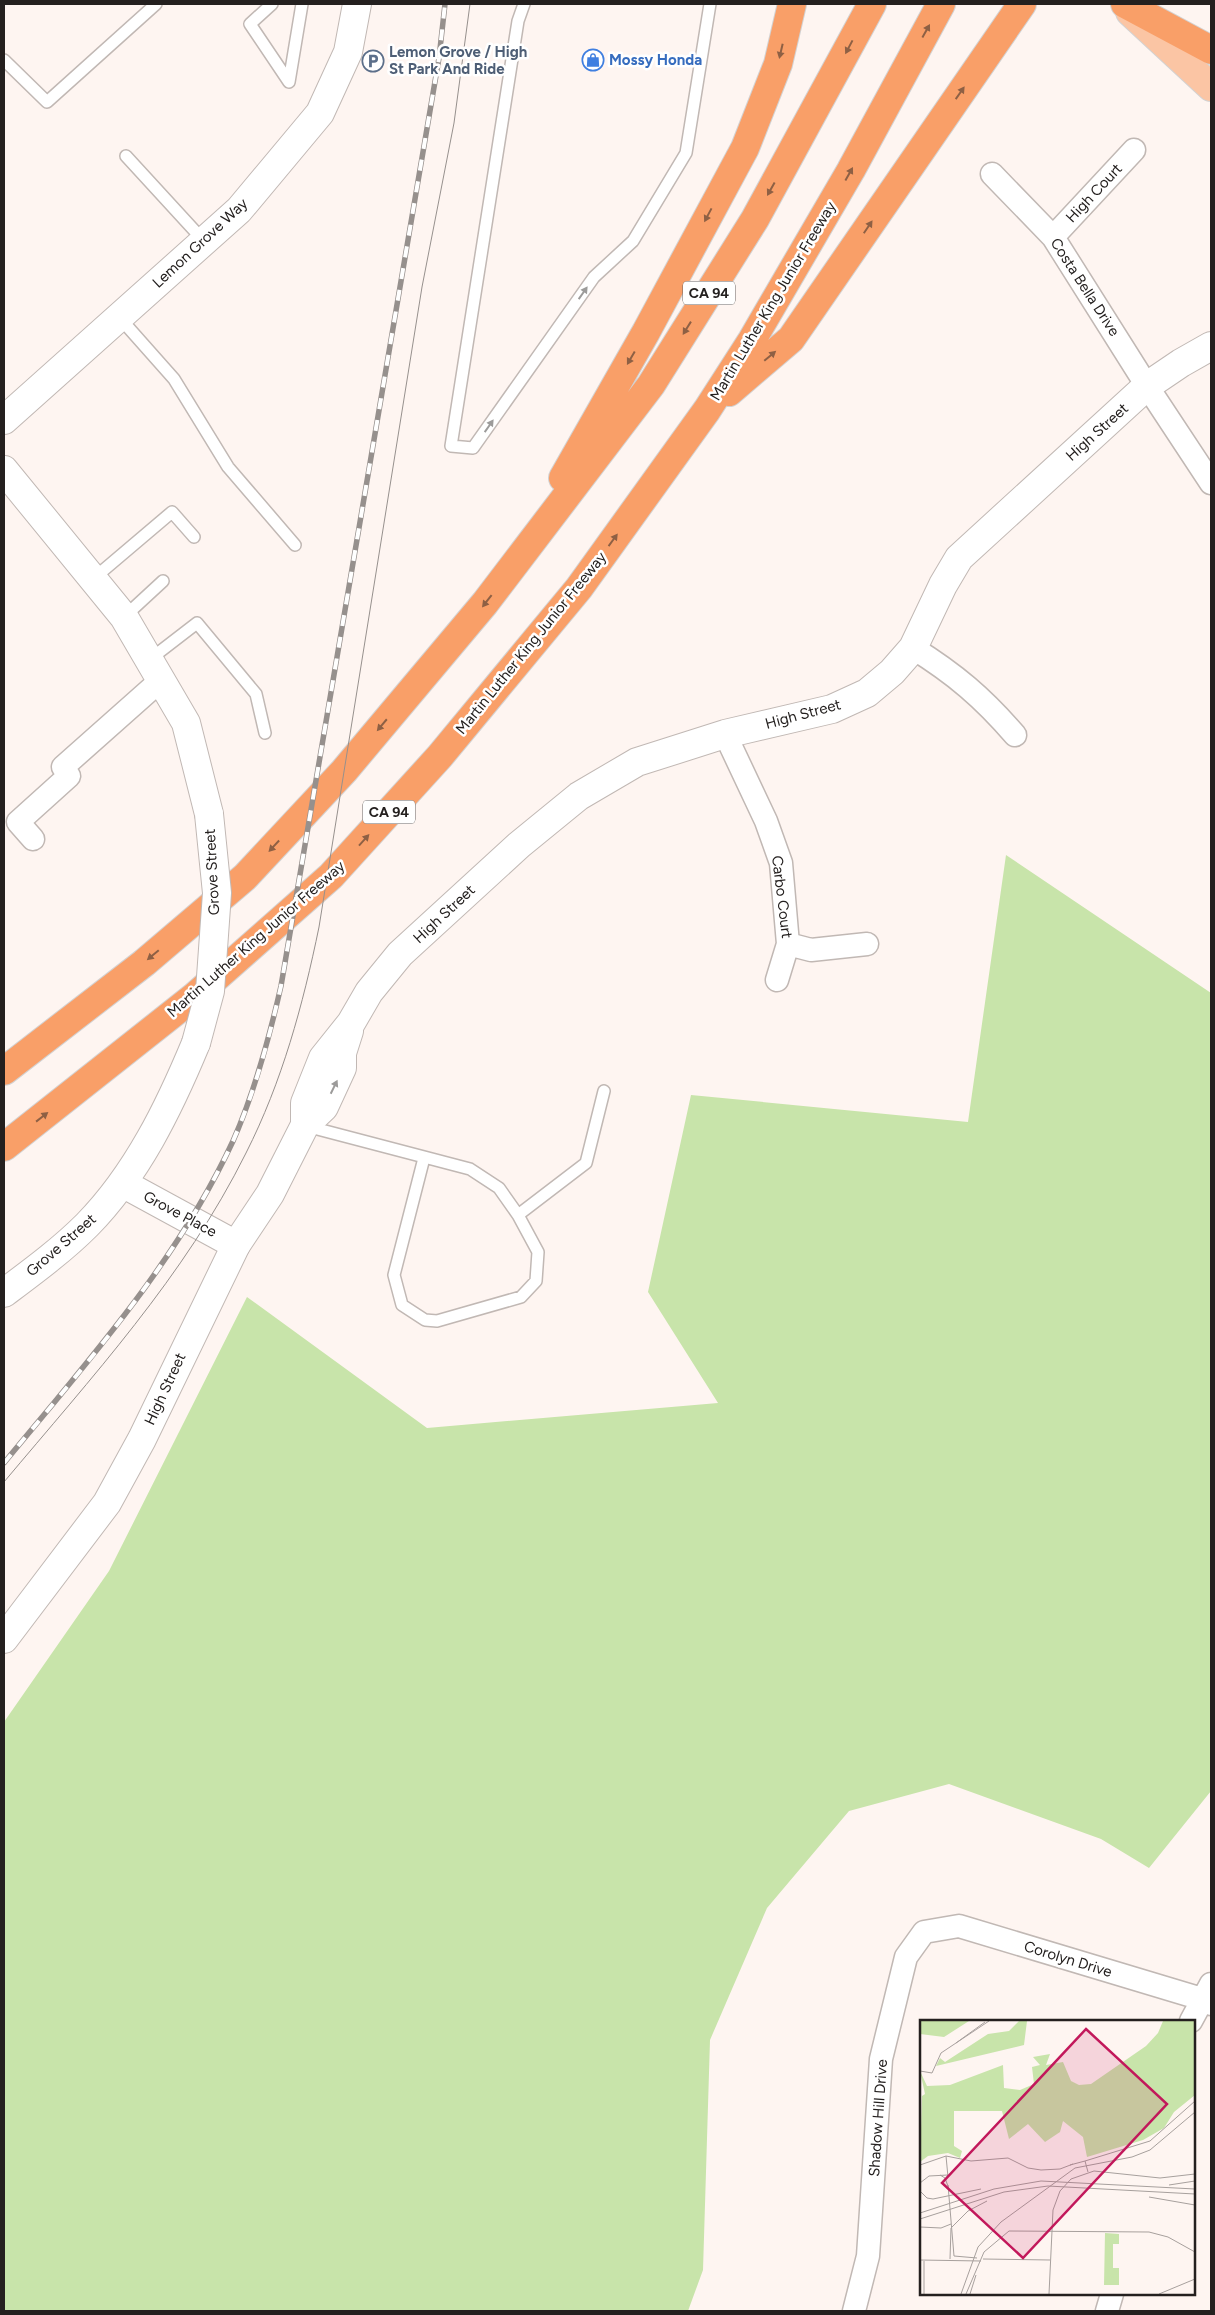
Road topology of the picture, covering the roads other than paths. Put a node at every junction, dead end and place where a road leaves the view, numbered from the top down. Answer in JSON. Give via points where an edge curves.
{"nodes":[{"id":1,"x":156,"y":4,"type":"edge"},
{"id":2,"x":272,"y":4,"type":"edge"},
{"id":3,"x":302,"y":4,"type":"edge"},
{"id":4,"x":357,"y":4,"type":"edge"},
{"id":5,"x":524,"y":4,"type":"edge"},
{"id":6,"x":710,"y":4,"type":"edge"},
{"id":7,"x":792,"y":4,"type":"edge"},
{"id":8,"x":872,"y":4,"type":"edge"},
{"id":9,"x":941,"y":4,"type":"edge"},
{"id":10,"x":1022,"y":4,"type":"edge"},
{"id":11,"x":1123,"y":4,"type":"edge"},
{"id":12,"x":1211,"y":50,"type":"edge"},
{"id":13,"x":4,"y":60,"type":"edge"},
{"id":14,"x":1211,"y":87,"type":"edge"},
{"id":15,"x":1134,"y":150,"type":"dead end"},
{"id":16,"x":126,"y":156,"type":"dead end"},
{"id":17,"x":992,"y":174,"type":"dead end"},
{"id":18,"x":1053,"y":237,"type":"junction"},
{"id":19,"x":204,"y":241,"type":"junction"},
{"id":20,"x":119,"y":317,"type":"junction"},
{"id":21,"x":1211,"y":346,"type":"edge"},
{"id":22,"x":1147,"y":386,"type":"junction"},
{"id":23,"x":706,"y":410,"type":"junction"},
{"id":24,"x":4,"y":420,"type":"edge"},
{"id":25,"x":4,"y":470,"type":"edge"},
{"id":26,"x":1211,"y":483,"type":"edge"},
{"id":27,"x":194,"y":537,"type":"dead end"},
{"id":28,"x":295,"y":544,"type":"dead end"},
{"id":29,"x":516,"y":562,"type":"junction"},
{"id":30,"x":93,"y":579,"type":"junction"},
{"id":31,"x":163,"y":581,"type":"dead end"},
{"id":32,"x":124,"y":617,"type":"junction"},
{"id":33,"x":913,"y":648,"type":"junction"},
{"id":34,"x":155,"y":670,"type":"junction"},
{"id":35,"x":265,"y":732,"type":"dead end"},
{"id":36,"x":725,"y":734,"type":"junction"},
{"id":37,"x":1016,"y":735,"type":"dead end"},
{"id":38,"x":32,"y":839,"type":"dead end"},
{"id":39,"x":788,"y":944,"type":"junction"},
{"id":40,"x":867,"y":944,"type":"dead end"},
{"id":41,"x":777,"y":980,"type":"dead end"},
{"id":42,"x":4,"y":1072,"type":"edge"},
{"id":43,"x":604,"y":1091,"type":"dead end"},
{"id":44,"x":305,"y":1125,"type":"junction"},
{"id":45,"x":4,"y":1147,"type":"edge"},
{"id":46,"x":424,"y":1158,"type":"junction"},
{"id":47,"x":124,"y":1184,"type":"junction"},
{"id":48,"x":518,"y":1215,"type":"junction"},
{"id":49,"x":236,"y":1244,"type":"junction"},
{"id":50,"x":4,"y":1293,"type":"edge"},
{"id":51,"x":4,"y":1640,"type":"edge"},
{"id":52,"x":924,"y":1932,"type":"joint"},
{"id":53,"x":1208,"y":1996,"type":"edge"},
{"id":54,"x":1192,"y":2020,"type":"edge"},
{"id":55,"x":1112,"y":2295,"type":"edge"},
{"id":56,"x":854,"y":2311,"type":"edge"},
{"id":57,"x":1107,"y":2311,"type":"edge"}],
"edges":[{"from":1,"to":13,"type":"lane","via":[[47,102]]},
{"from":2,"to":3,"type":"lane","via":[[250,24],[289,82]]},
{"from":4,"to":19,"type":"main road","name":"Lemon Grove Way","via":[[348,52],[320,113],[239,210]]},
{"from":5,"to":6,"type":"lane","one_way":true,"via":[[517,30],[451,446],[473,448],[594,277],[633,241],[686,153]]},
{"from":7,"to":29,"type":"highway","one_way":true,"via":[[778,64],[745,148]]},
{"from":8,"to":29,"type":"highway","number":"CA 94","one_way":true,"via":[[755,219],[651,385]]},
{"from":23,"to":9,"type":"highway","name":"Martin Luther King Junior Freeway","number":"CA 94","one_way":true,"via":[[779,296]]},
{"from":23,"to":10,"type":"highway","one_way":true,"via":[[791,339]]},
{"from":11,"to":12,"type":"highway"},
{"from":11,"to":14,"type":"main road"},
{"from":15,"to":18,"type":"street","name":"High Court"},
{"from":16,"to":19,"type":"lane"},
{"from":17,"to":18,"type":"street","name":"Costa Bella Drive"},
{"from":18,"to":22,"type":"street","name":"Costa Bella Drive"},
{"from":19,"to":20,"type":"main road","name":"Lemon Grove Way"},
{"from":20,"to":24,"type":"main road","name":"Lemon Grove Way"},
{"from":20,"to":28,"type":"lane","via":[[174,378],[228,467]]},
{"from":21,"to":22,"type":"main road","name":"High Street"},
{"from":22,"to":26,"type":"street","name":"Costa Bella Drive"},
{"from":22,"to":33,"type":"main road","name":"High Street","via":[[959,558]]},
{"from":45,"to":23,"type":"highway","name":"Martin Luther King Junior Freeway","number":"CA 94","one_way":true,"via":[[195,996],[331,876],[440,756],[579,588]]},
{"from":25,"to":30,"type":"main road","name":"Grove Street"},
{"from":27,"to":30,"type":"lane","via":[[172,512]]},
{"from":29,"to":42,"type":"highway","number":"CA 94","one_way":true,"via":[[486,603],[344,771],[245,877],[144,963]]},
{"from":30,"to":32,"type":"main road","name":"Grove Street"},
{"from":31,"to":32,"type":"lane"},
{"from":32,"to":34,"type":"main road","name":"Grove Street"},
{"from":33,"to":36,"type":"main road","name":"High Street","via":[[867,693],[832,709]]},
{"from":33,"to":37,"type":"street","via":[[950,671],[993,709]]},
{"from":34,"to":35,"type":"lane","via":[[197,623],[256,694]]},
{"from":34,"to":38,"type":"street","via":[[63,767],[69,776],[18,822]]},
{"from":34,"to":47,"type":"main road","name":"Grove Street","bridge":true,"via":[[186,723],[209,814],[216,893],[210,991],[196,1043],[174,1096]]},
{"from":36,"to":39,"type":"street","name":"Carbo Court","via":[[766,821],[780,863]]},
{"from":36,"to":44,"type":"main road","name":"High Street","via":[[637,762],[579,796],[519,845],[400,954],[323,1058],[305,1103]]},
{"from":39,"to":40,"type":"street","via":[[811,950]]},
{"from":39,"to":41,"type":"street","name":"Carbo Court"},
{"from":43,"to":48,"type":"lane","via":[[586,1163]]},
{"from":44,"to":46,"type":"lane"},
{"from":44,"to":49,"type":"main road","name":"High Street","via":[[270,1194]]},
{"from":46,"to":48,"type":"lane","via":[[470,1169],[499,1188]]},
{"from":46,"to":48,"type":"lane","via":[[394,1275],[402,1305],[425,1320],[437,1320],[521,1296],[536,1281],[538,1252]]},
{"from":47,"to":49,"type":"main road","name":"Grove Place"},
{"from":47,"to":50,"type":"main road","name":"Grove Street","via":[[86,1226]]},
{"from":49,"to":51,"type":"main road","name":"High Street","via":[[142,1440],[107,1503]]},
{"from":52,"to":53,"type":"street","name":"Corolyn Drive","via":[[959,1926]]},
{"from":52,"to":56,"type":"street","name":"Shadow Hill Drive","via":[[906,1956],[881,2059],[868,2256]]},
{"from":53,"to":54,"type":"street"},
{"from":55,"to":57,"type":"street"}]}
